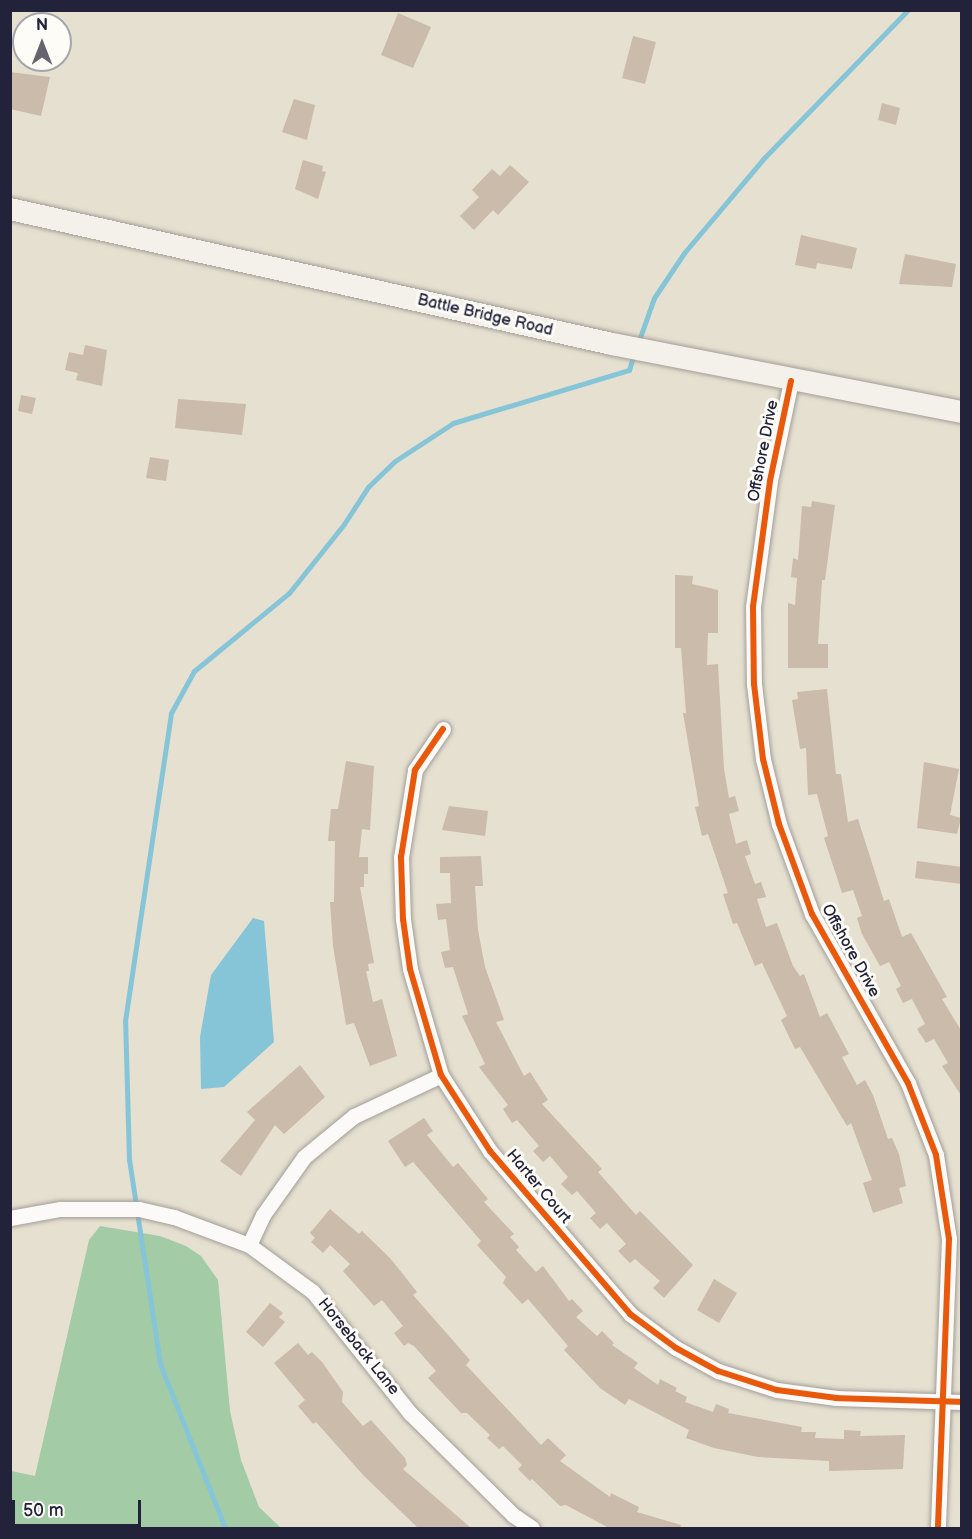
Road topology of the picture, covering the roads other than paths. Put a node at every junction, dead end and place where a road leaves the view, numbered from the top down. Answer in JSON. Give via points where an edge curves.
{"nodes":[{"id":1,"x":10,"y":209,"type":"edge"},
{"id":2,"x":791,"y":381,"type":"junction"},
{"id":3,"x":962,"y":412,"type":"edge"},
{"id":4,"x":443,"y":729,"type":"dead end"},
{"id":5,"x":441,"y":1075,"type":"junction"},
{"id":6,"x":10,"y":1218,"type":"edge"},
{"id":7,"x":249,"y":1245,"type":"junction"},
{"id":8,"x":943,"y":1401,"type":"junction"},
{"id":9,"x":962,"y":1402,"type":"edge"},
{"id":10,"x":532,"y":1528,"type":"edge"},
{"id":11,"x":938,"y":1528,"type":"edge"}],
"edges":[{"from":1,"to":2,"type":"street","name":"Battle Bridge Road"},
{"from":2,"to":3,"type":"street","name":"Battle Bridge Road"},
{"from":2,"to":8,"type":"street","name":"Offshore Drive","via":[[770,481],[753,607],[754,684],[763,759],[779,824],[812,914],[908,1083],[936,1155],[949,1239]]},
{"from":4,"to":5,"type":"street","name":"Harter Court","via":[[415,770],[401,857],[410,969]]},
{"from":5,"to":7,"type":"street","via":[[354,1116],[304,1157],[263,1215]]},
{"from":5,"to":8,"type":"street","name":"Harter Court","via":[[490,1151],[596,1278],[630,1314],[676,1348],[718,1371],[777,1389],[836,1398]]},
{"from":6,"to":7,"type":"street","name":"Horseback Lane","via":[[60,1209],[139,1209],[174,1217]]},
{"from":7,"to":10,"type":"street","name":"Horseback Lane","via":[[282,1266],[320,1299],[410,1413],[513,1515]]},
{"from":8,"to":9,"type":"street","name":"Harter Court"},
{"from":8,"to":11,"type":"street","name":"Offshore Drive"}]}
